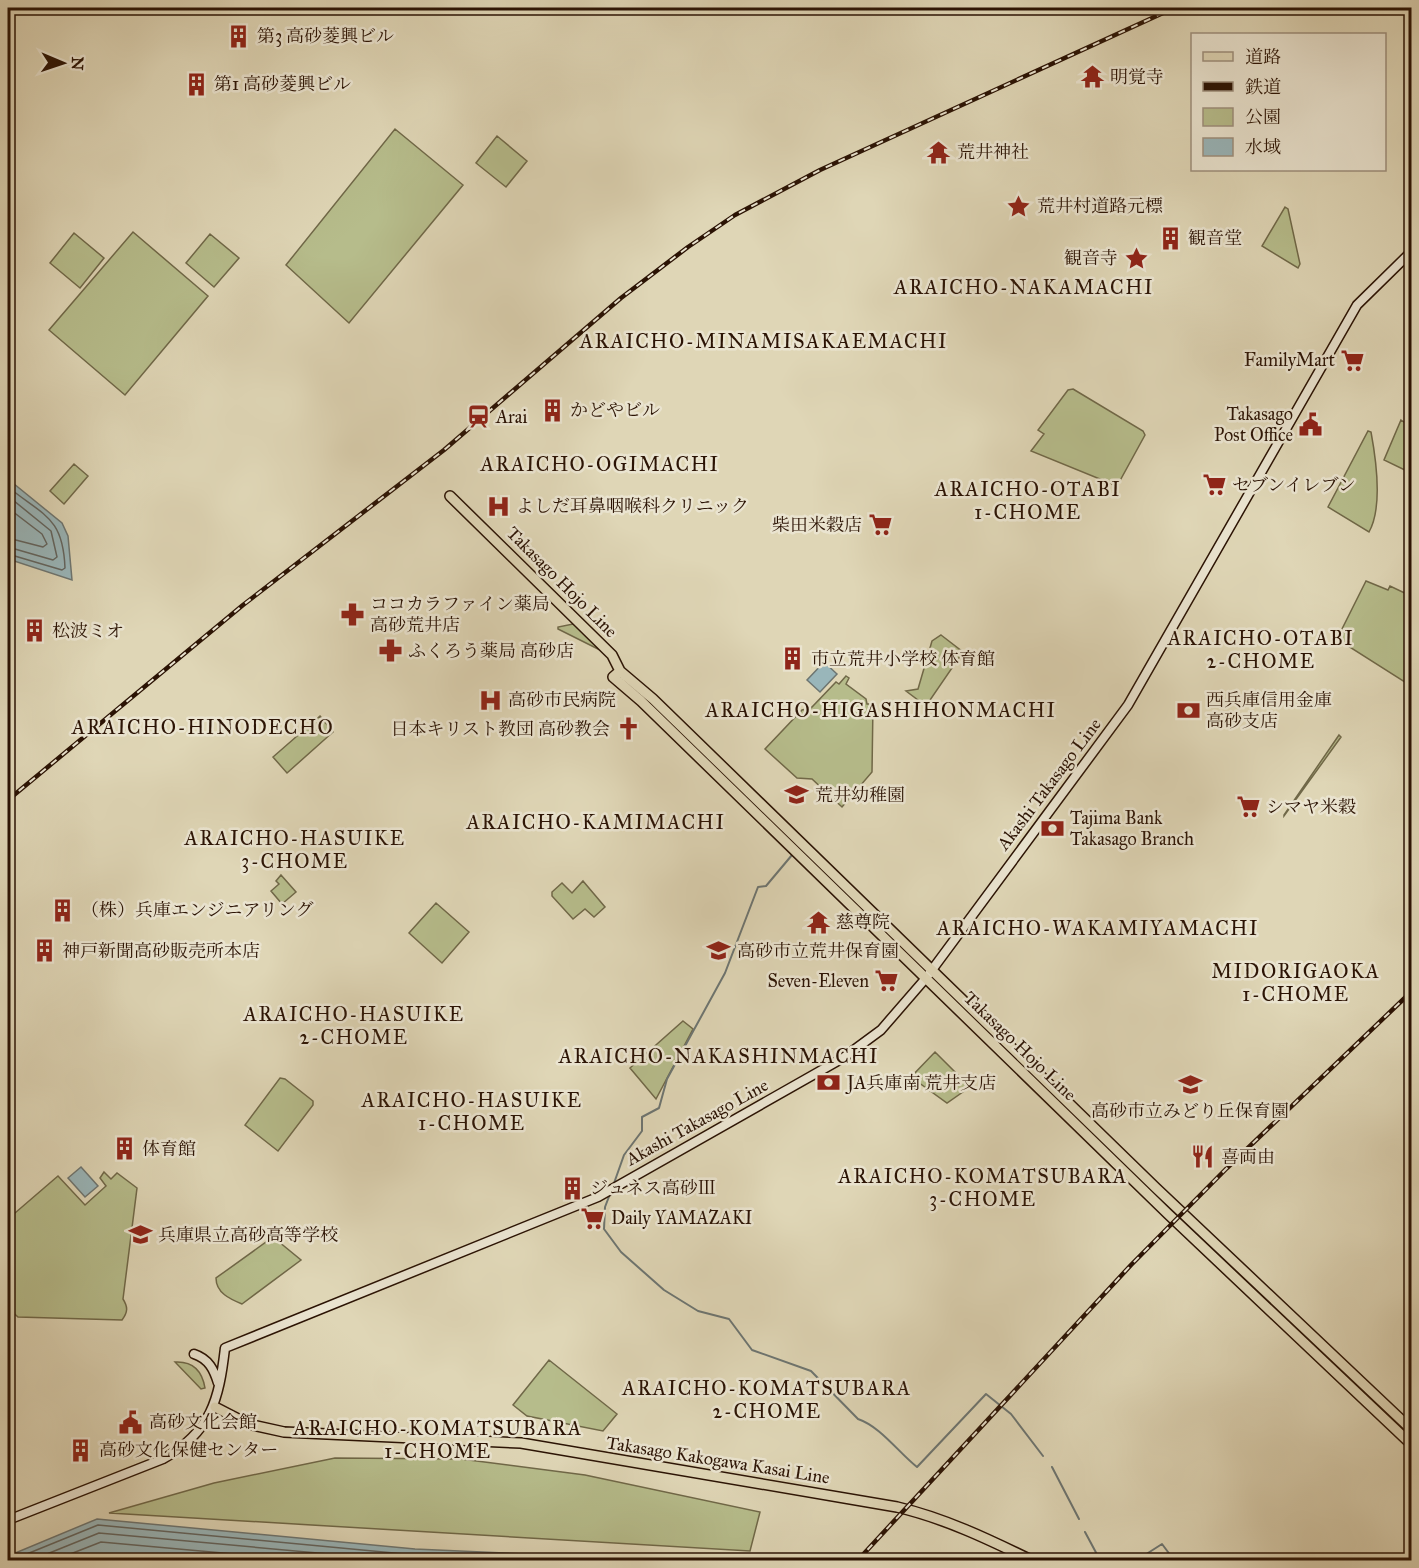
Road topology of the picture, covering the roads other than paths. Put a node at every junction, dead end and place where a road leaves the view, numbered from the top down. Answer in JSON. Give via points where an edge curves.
{"nodes":[{"id":1,"x":1412,"y":251,"type":"edge"},
{"id":2,"x":450,"y":496,"type":"dead end"},
{"id":3,"x":616,"y":674,"type":"junction"},
{"id":4,"x":932,"y":969,"type":"junction"},
{"id":5,"x":926,"y":978,"type":"junction"},
{"id":6,"x":194,"y":1354,"type":"dead end"},
{"id":7,"x":218,"y":1384,"type":"junction"},
{"id":8,"x":215,"y":1407,"type":"junction"},
{"id":9,"x":1412,"y":1430,"type":"edge"},
{"id":10,"x":1412,"y":1445,"type":"edge"},
{"id":11,"x":8,"y":1520,"type":"edge"},
{"id":12,"x":1031,"y":1560,"type":"edge"}],
"edges":[{"from":1,"to":4,"type":"main road","name":"Akashi Takasago Line","via":[[1357,305],[1128,705]]},
{"from":2,"to":3,"type":"main road","name":"Takasago Hojo Line","via":[[612,655]]},
{"from":3,"to":4,"type":"main road","name":"Takasago Hojo Line","via":[[653,699]]},
{"from":3,"to":5,"type":"main road","name":"Takasago Hojo Line"},
{"from":4,"to":5,"type":"main road","name":"Akashi Takasago Line"},
{"from":4,"to":9,"type":"main road","name":"Takasago Hojo Line"},
{"from":5,"to":7,"type":"main road","name":"Akashi Takasago Line","via":[[871,1038],[760,1106],[598,1197],[225,1348]]},
{"from":5,"to":10,"type":"main road","name":"Takasago Hojo Line"},
{"from":6,"to":7,"type":"main road","via":[[213,1368]]},
{"from":7,"to":8,"type":"main road","name":"Akashi Takasago Line"},
{"from":8,"to":11,"type":"main road","name":"Akashi Takasago Line","via":[[184,1447],[163,1459]]},
{"from":8,"to":12,"type":"main road","name":"Takasago Kakogawa Kasai Line","via":[[248,1424],[285,1432],[521,1443],[897,1507],[919,1512]]}]}
